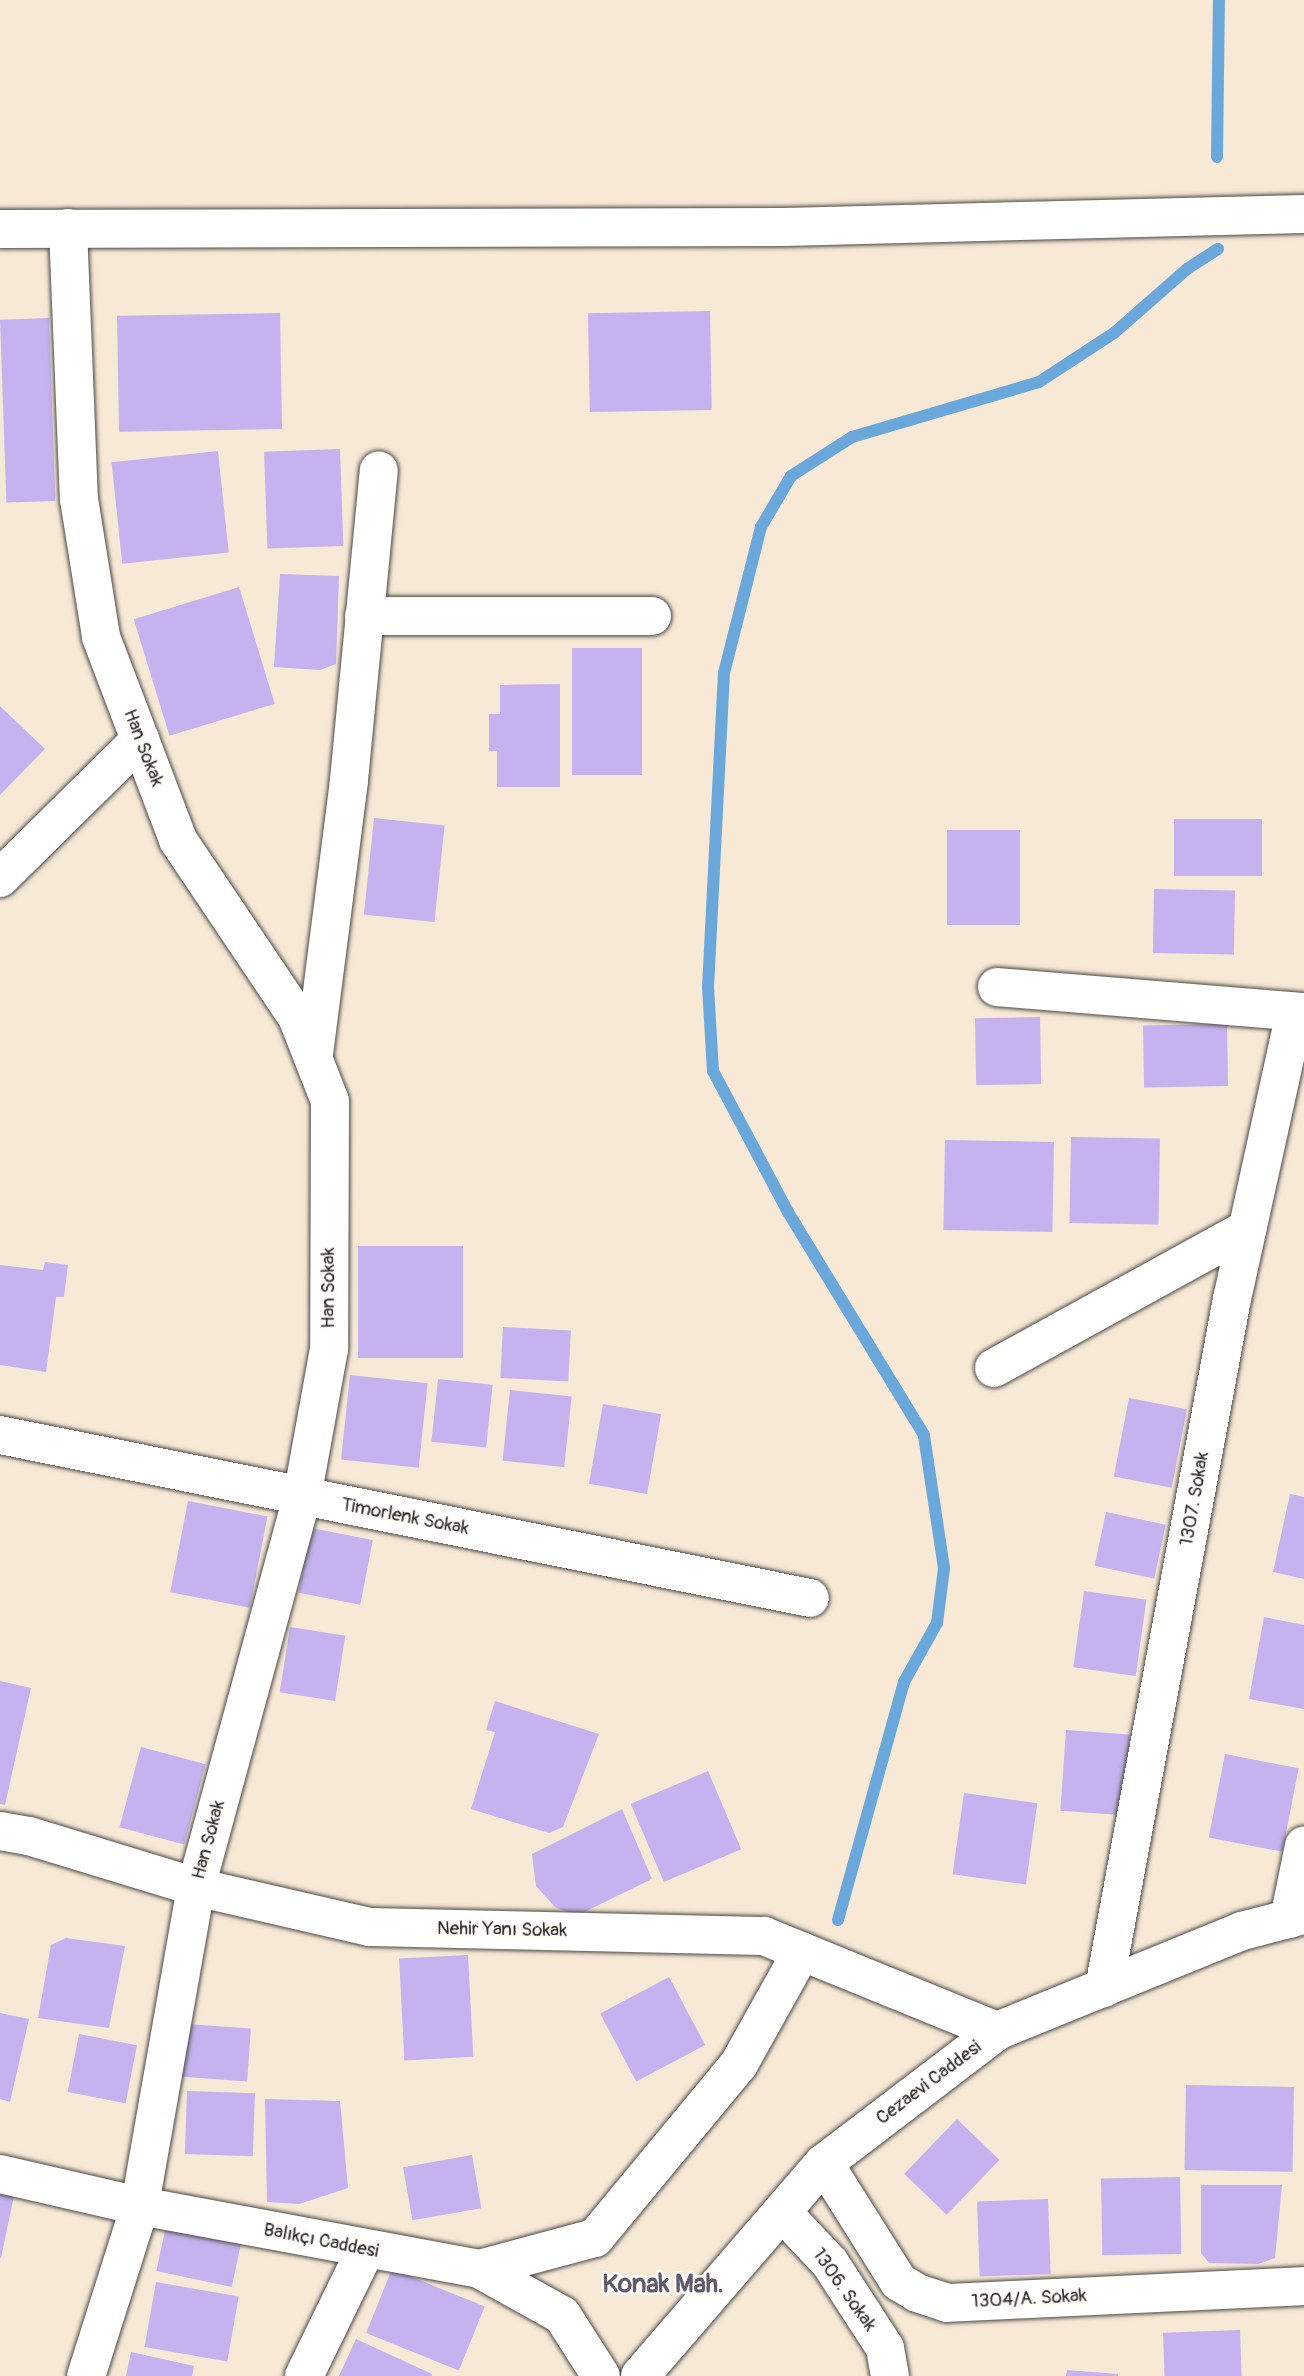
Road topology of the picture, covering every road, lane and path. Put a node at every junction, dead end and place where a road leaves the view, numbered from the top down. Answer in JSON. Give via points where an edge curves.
{"nodes":[{"id":1,"x":1304,"y":214,"type":"edge"},
{"id":2,"x":68,"y":228,"type":"junction"},
{"id":3,"x":0,"y":229,"type":"edge"},
{"id":4,"x":379,"y":470,"type":"dead end"},
{"id":5,"x":364,"y":616,"type":"junction"},
{"id":6,"x":652,"y":616,"type":"dead end"},
{"id":7,"x":141,"y":740,"type":"junction"},
{"id":8,"x":0,"y":878,"type":"edge"},
{"id":9,"x":997,"y":987,"type":"dead end"},
{"id":10,"x":1300,"y":1012,"type":"edge"},
{"id":11,"x":313,"y":1059,"type":"junction"},
{"id":12,"x":1247,"y":1229,"type":"junction"},
{"id":13,"x":994,"y":1368,"type":"dead end"},
{"id":14,"x":0,"y":1435,"type":"edge"},
{"id":15,"x":302,"y":1497,"type":"junction"},
{"id":16,"x":810,"y":1598,"type":"dead end"},
{"id":17,"x":0,"y":1831,"type":"edge"},
{"id":18,"x":1304,"y":1846,"type":"edge"},
{"id":19,"x":196,"y":1887,"type":"junction"},
{"id":20,"x":1296,"y":1917,"type":"edge"},
{"id":21,"x":802,"y":1951,"type":"junction"},
{"id":22,"x":1104,"y":1988,"type":"junction"},
{"id":23,"x":997,"y":2031,"type":"junction"},
{"id":24,"x":824,"y":2163,"type":"junction"},
{"id":25,"x":0,"y":2174,"type":"edge"},
{"id":26,"x":140,"y":2206,"type":"junction"},
{"id":27,"x":782,"y":2212,"type":"junction"},
{"id":28,"x":366,"y":2249,"type":"junction"},
{"id":29,"x":479,"y":2269,"type":"junction"},
{"id":30,"x":1304,"y":2286,"type":"edge"},
{"id":31,"x":86,"y":2376,"type":"edge"},
{"id":32,"x":304,"y":2376,"type":"edge"},
{"id":33,"x":601,"y":2376,"type":"edge"},
{"id":34,"x":640,"y":2376,"type":"edge"},
{"id":35,"x":890,"y":2376,"type":"edge"}],
"edges":[{"from":1,"to":2,"type":"street","via":[[784,227]]},
{"from":2,"to":3,"type":"street"},
{"from":2,"to":7,"type":"street","name":"Han Sokak","via":[[79,499],[101,637]]},
{"from":4,"to":5,"type":"street"},
{"from":5,"to":6,"type":"street"},
{"from":5,"to":11,"type":"street","via":[[349,780]]},
{"from":7,"to":8,"type":"street"},
{"from":7,"to":11,"type":"street","name":"Han Sokak","via":[[178,840],[297,1017]]},
{"from":9,"to":10,"type":"street"},
{"from":10,"to":12,"type":"street","name":"1307. Sokak"},
{"from":11,"to":15,"type":"street","name":"Han Sokak","via":[[330,1101],[328,1349]]},
{"from":12,"to":13,"type":"street"},
{"from":12,"to":22,"type":"street","name":"1307. Sokak"},
{"from":14,"to":15,"type":"street","name":"Timorlenk Sokak"},
{"from":15,"to":16,"type":"street","name":"Timorlenk Sokak"},
{"from":15,"to":19,"type":"street","name":"Han Sokak"},
{"from":17,"to":19,"type":"street","name":"Nehir Yanı Sokak"},
{"from":18,"to":20,"type":"street"},
{"from":19,"to":21,"type":"street","name":"Nehir Yanı Sokak","via":[[369,1927],[764,1936]]},
{"from":19,"to":26,"type":"street","name":"Han Sokak"},
{"from":20,"to":22,"type":"street","name":"Cezaevi Caddesi","via":[[1242,1931]]},
{"from":21,"to":23,"type":"street","name":"Nehir Yanı Sokak"},
{"from":21,"to":29,"type":"street","via":[[739,2064],[595,2238]]},
{"from":22,"to":23,"type":"street","name":"Cezaevi Caddesi"},
{"from":23,"to":24,"type":"street","name":"Cezaevi Caddesi"},
{"from":24,"to":27,"type":"street","name":"Cezaevi Caddesi"},
{"from":24,"to":30,"type":"street","name":"1304/A. Sokak","via":[[899,2282],[947,2303]]},
{"from":25,"to":26,"type":"street","name":"Balıkçı Caddesi"},
{"from":26,"to":28,"type":"street","name":"Balıkçı Caddesi"},
{"from":26,"to":31,"type":"street","name":"Han Sokak"},
{"from":27,"to":34,"type":"street","name":"Cezaevi Caddesi"},
{"from":27,"to":35,"type":"street","name":"1306. Sokak","via":[[830,2263],[885,2348]]},
{"from":28,"to":29,"type":"street","name":"Balıkçı Caddesi"},
{"from":28,"to":32,"type":"street"},
{"from":29,"to":33,"type":"street","name":"Balıkçı Caddesi","via":[[562,2315]]}]}
